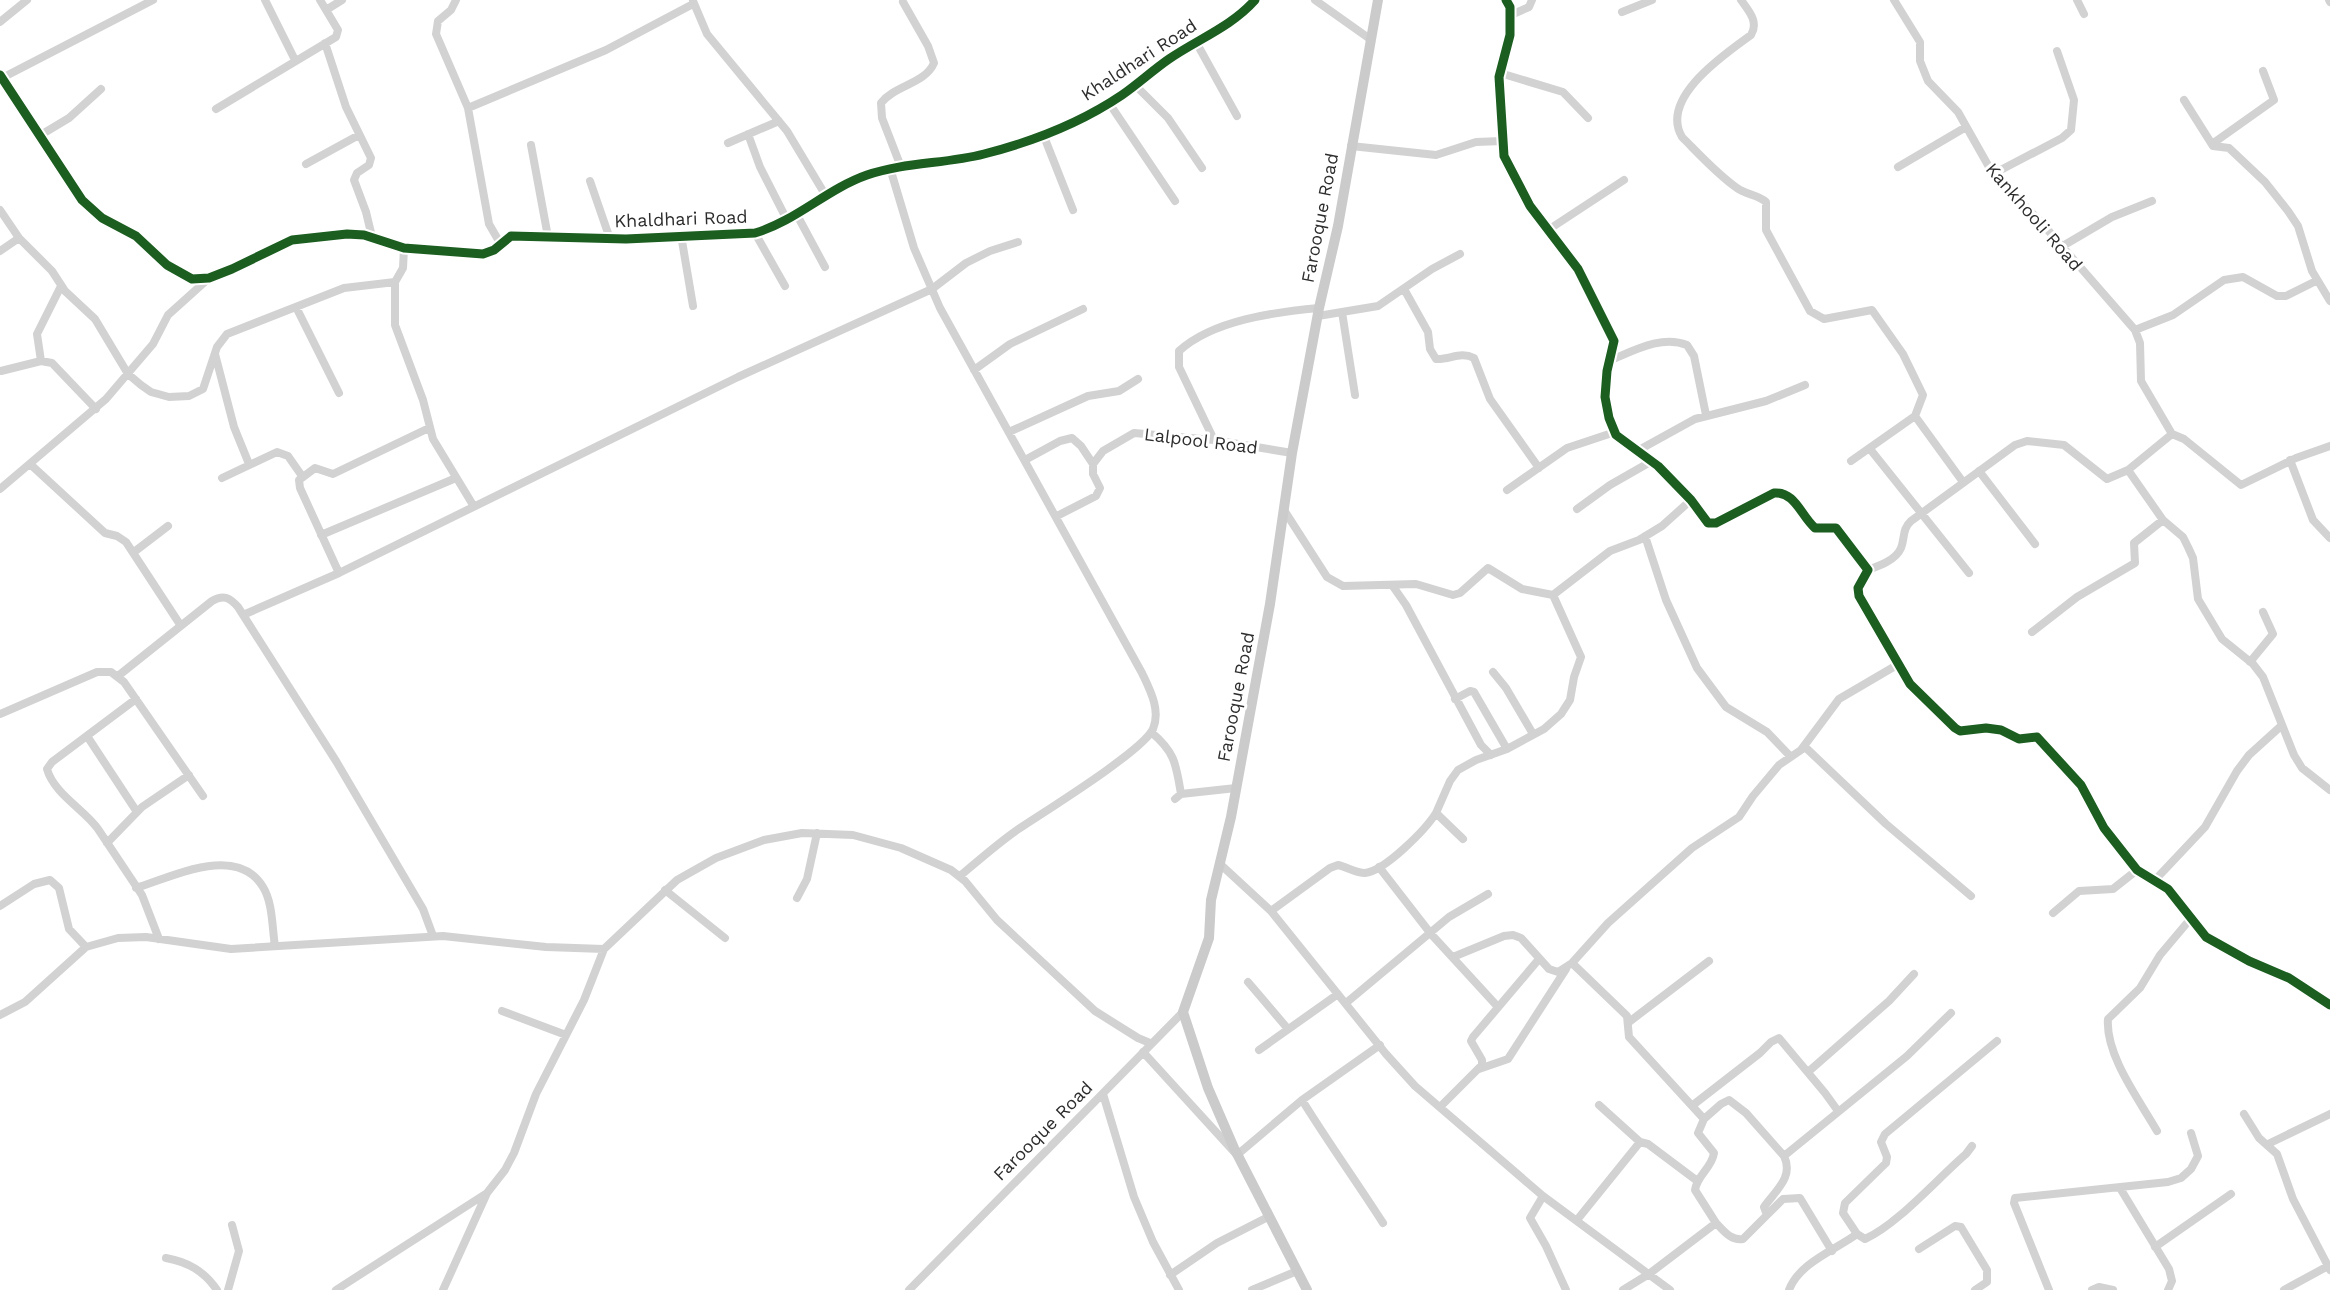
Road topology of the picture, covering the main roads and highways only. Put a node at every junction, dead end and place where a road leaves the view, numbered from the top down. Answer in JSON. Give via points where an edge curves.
{"nodes":[{"id":1,"x":1378,"y":0,"type":"edge"},
{"id":2,"x":1307,"y":1290,"type":"edge"}],
"edges":[{"from":1,"to":2,"type":"main road","name":"Farooque Road","via":[[1292,453],[1270,604],[1211,900],[1206,949],[1183,1012],[1208,1088],[1237,1155]]}]}
